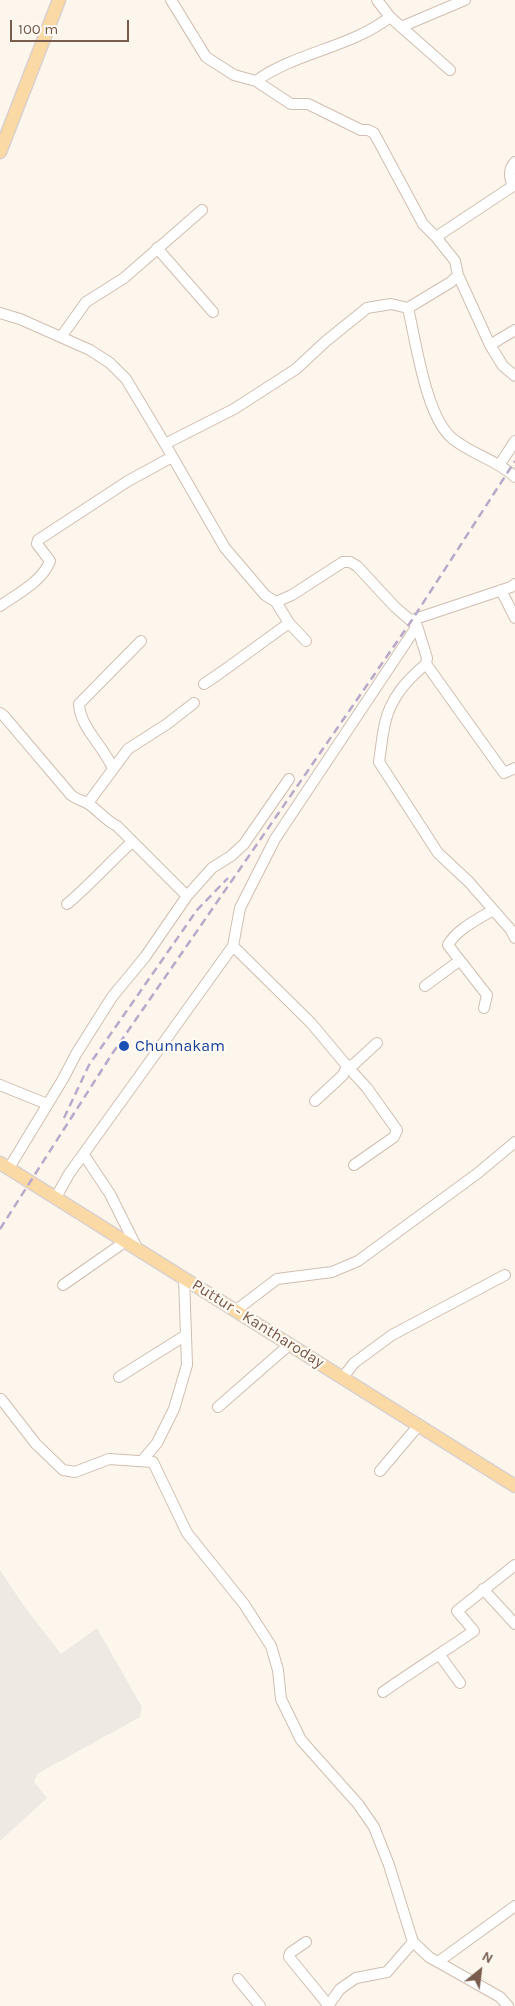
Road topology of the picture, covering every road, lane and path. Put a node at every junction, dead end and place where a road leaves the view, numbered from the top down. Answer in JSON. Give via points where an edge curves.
{"nodes":[{"id":1,"x":59,"y":0,"type":"edge"},
{"id":2,"x":171,"y":0,"type":"edge"},
{"id":3,"x":377,"y":0,"type":"edge"},
{"id":4,"x":465,"y":0,"type":"edge"},
{"id":5,"x":390,"y":17,"type":"junction"},
{"id":6,"x":401,"y":27,"type":"junction"},
{"id":7,"x":450,"y":70,"type":"dead end"},
{"id":8,"x":256,"y":81,"type":"junction"},
{"id":9,"x":0,"y":152,"type":"edge"},
{"id":10,"x":515,"y":162,"type":"edge"},
{"id":11,"x":202,"y":210,"type":"dead end"},
{"id":12,"x":436,"y":237,"type":"junction"},
{"id":13,"x":157,"y":248,"type":"junction"},
{"id":14,"x":458,"y":275,"type":"junction"},
{"id":15,"x":408,"y":308,"type":"junction"},
{"id":16,"x":213,"y":312,"type":"dead end"},
{"id":17,"x":0,"y":313,"type":"edge"},
{"id":18,"x":515,"y":330,"type":"edge"},
{"id":19,"x":61,"y":337,"type":"junction"},
{"id":20,"x":490,"y":345,"type":"junction"},
{"id":21,"x":515,"y":376,"type":"edge"},
{"id":22,"x":515,"y":442,"type":"edge"},
{"id":23,"x":165,"y":444,"type":"junction"},
{"id":24,"x":172,"y":456,"type":"junction"},
{"id":25,"x":500,"y":464,"type":"junction"},
{"id":26,"x":515,"y":477,"type":"edge"},
{"id":27,"x":515,"y":584,"type":"edge"},
{"id":28,"x":501,"y":590,"type":"junction"},
{"id":29,"x":276,"y":602,"type":"junction"},
{"id":30,"x":0,"y":606,"type":"edge"},
{"id":31,"x":515,"y":618,"type":"edge"},
{"id":32,"x":289,"y":623,"type":"junction"},
{"id":33,"x":414,"y":623,"type":"junction"},
{"id":34,"x":141,"y":641,"type":"dead end"},
{"id":35,"x":306,"y":641,"type":"dead end"},
{"id":36,"x":426,"y":664,"type":"junction"},
{"id":37,"x":204,"y":684,"type":"dead end"},
{"id":38,"x":194,"y":703,"type":"dead end"},
{"id":39,"x":0,"y":713,"type":"edge"},
{"id":40,"x":515,"y":768,"type":"edge"},
{"id":41,"x":113,"y":769,"type":"junction"},
{"id":42,"x":289,"y":779,"type":"dead end"},
{"id":43,"x":88,"y":803,"type":"junction"},
{"id":44,"x":132,"y":842,"type":"junction"},
{"id":45,"x":187,"y":896,"type":"junction"},
{"id":46,"x":67,"y":904,"type":"dead end"},
{"id":47,"x":492,"y":910,"type":"junction"},
{"id":48,"x":515,"y":938,"type":"edge"},
{"id":49,"x":232,"y":946,"type":"junction"},
{"id":50,"x":459,"y":961,"type":"junction"},
{"id":51,"x":425,"y":986,"type":"dead end"},
{"id":52,"x":484,"y":1008,"type":"dead end"},
{"id":53,"x":377,"y":1043,"type":"dead end"},
{"id":54,"x":347,"y":1066,"type":"junction"},
{"id":55,"x":0,"y":1085,"type":"edge"},
{"id":56,"x":316,"y":1101,"type":"dead end"},
{"id":57,"x":47,"y":1104,"type":"junction"},
{"id":58,"x":515,"y":1142,"type":"edge"},
{"id":59,"x":84,"y":1155,"type":"junction"},
{"id":60,"x":354,"y":1165,"type":"dead end"},
{"id":61,"x":4,"y":1166,"type":"edge"},
{"id":62,"x":56,"y":1197,"type":"junction"},
{"id":63,"x":131,"y":1245,"type":"junction"},
{"id":64,"x":505,"y":1275,"type":"dead end"},
{"id":65,"x":184,"y":1278,"type":"junction"},
{"id":66,"x":63,"y":1285,"type":"dead end"},
{"id":67,"x":235,"y":1311,"type":"junction"},
{"id":68,"x":186,"y":1335,"type":"junction"},
{"id":69,"x":289,"y":1344,"type":"junction"},
{"id":70,"x":119,"y":1377,"type":"dead end"},
{"id":71,"x":343,"y":1377,"type":"junction"},
{"id":72,"x":1,"y":1399,"type":"edge"},
{"id":73,"x":218,"y":1407,"type":"dead end"},
{"id":74,"x":418,"y":1425,"type":"junction"},
{"id":75,"x":142,"y":1461,"type":"junction"},
{"id":76,"x":380,"y":1471,"type":"dead end"},
{"id":77,"x":515,"y":1486,"type":"edge"},
{"id":78,"x":515,"y":1565,"type":"edge"},
{"id":79,"x":483,"y":1589,"type":"junction"},
{"id":80,"x":515,"y":1624,"type":"edge"},
{"id":81,"x":440,"y":1654,"type":"junction"},
{"id":82,"x":460,"y":1683,"type":"dead end"},
{"id":83,"x":383,"y":1692,"type":"dead end"},
{"id":84,"x":515,"y":1906,"type":"edge"},
{"id":85,"x":306,"y":1942,"type":"dead end"},
{"id":86,"x":413,"y":1942,"type":"junction"},
{"id":87,"x":438,"y":1962,"type":"junction"},
{"id":88,"x":238,"y":1979,"type":"dead end"},
{"id":89,"x":260,"y":2006,"type":"edge"},
{"id":90,"x":328,"y":2006,"type":"edge"},
{"id":91,"x":508,"y":2006,"type":"edge"}],
"edges":[{"from":1,"to":9,"type":"main road"},
{"from":2,"to":8,"type":"street","via":[[206,57],[234,75]]},
{"from":3,"to":5,"type":"street"},
{"from":4,"to":6,"type":"street"},
{"from":5,"to":6,"type":"street"},
{"from":5,"to":8,"type":"street","via":[[378,26],[320,52],[271,70]]},
{"from":6,"to":7,"type":"street"},
{"from":8,"to":12,"type":"street","via":[[291,104],[308,104],[374,133],[423,224]]},
{"from":10,"to":12,"type":"street","via":[[510,178],[513,186]]},
{"from":11,"to":13,"type":"street"},
{"from":12,"to":14,"type":"street","via":[[455,262]]},
{"from":13,"to":16,"type":"street"},
{"from":13,"to":19,"type":"street","via":[[124,278],[86,302]]},
{"from":14,"to":15,"type":"street"},
{"from":14,"to":20,"type":"street"},
{"from":15,"to":23,"type":"street","via":[[391,304],[367,308],[296,369],[234,409]]},
{"from":15,"to":25,"type":"street","via":[[431,404],[440,425],[452,439]]},
{"from":17,"to":19,"type":"street"},
{"from":18,"to":20,"type":"street"},
{"from":19,"to":23,"type":"street","via":[[90,350],[126,379]]},
{"from":20,"to":21,"type":"street","via":[[503,366]]},
{"from":22,"to":25,"type":"street"},
{"from":23,"to":24,"type":"street"},
{"from":24,"to":29,"type":"street","via":[[224,548],[265,595]]},
{"from":24,"to":30,"type":"street","via":[[38,540],[37,544],[50,562],[47,569],[32,584]]},
{"from":25,"to":26,"type":"street"},
{"from":27,"to":28,"type":"street"},
{"from":28,"to":31,"type":"street"},
{"from":28,"to":33,"type":"street"},
{"from":29,"to":32,"type":"street"},
{"from":29,"to":33,"type":"street","via":[[343,562],[350,562]]},
{"from":32,"to":35,"type":"street"},
{"from":32,"to":37,"type":"street"},
{"from":33,"to":36,"type":"street","via":[[427,658]]},
{"from":33,"to":49,"type":"street","via":[[275,839],[240,908]]},
{"from":34,"to":41,"type":"street","via":[[79,704],[80,715]]},
{"from":36,"to":40,"type":"street","via":[[504,773]]},
{"from":36,"to":47,"type":"street","via":[[393,701],[386,719],[379,762],[438,853],[469,882]]},
{"from":38,"to":41,"type":"street","via":[[128,749]]},
{"from":39,"to":43,"type":"street","via":[[72,795],[80,802]]},
{"from":41,"to":43,"type":"street"},
{"from":42,"to":45,"type":"street","via":[[244,844],[212,868]]},
{"from":43,"to":44,"type":"street"},
{"from":44,"to":45,"type":"street"},
{"from":44,"to":46,"type":"street"},
{"from":45,"to":57,"type":"street","via":[[145,957],[112,997]]},
{"from":47,"to":48,"type":"street"},
{"from":47,"to":50,"type":"street","via":[[469,925],[448,945]]},
{"from":49,"to":54,"type":"street","via":[[311,1023]]},
{"from":49,"to":59,"type":"street"},
{"from":50,"to":51,"type":"street"},
{"from":50,"to":52,"type":"street","via":[[487,995]]},
{"from":53,"to":54,"type":"street","via":[[353,1065]]},
{"from":54,"to":56,"type":"street","via":[[344,1075]]},
{"from":54,"to":60,"type":"street","via":[[397,1130],[394,1137]]},
{"from":55,"to":57,"type":"street"},
{"from":57,"to":61,"type":"street"},
{"from":58,"to":67,"type":"street","via":[[358,1261],[332,1272],[277,1279]]},
{"from":59,"to":62,"type":"street"},
{"from":59,"to":63,"type":"street","via":[[110,1194]]},
{"from":61,"to":62,"type":"main road","name":"Puttur - Kantharoday"},
{"from":62,"to":63,"type":"main road","name":"Puttur - Kantharoday"},
{"from":63,"to":65,"type":"main road","name":"Puttur - Kantharoday"},
{"from":63,"to":66,"type":"street"},
{"from":64,"to":71,"type":"street","via":[[392,1335],[354,1363]]},
{"from":65,"to":67,"type":"main road","name":"Puttur - Kantharoday"},
{"from":65,"to":68,"type":"street"},
{"from":67,"to":69,"type":"main road","name":"Puttur - Kantharoday"},
{"from":68,"to":70,"type":"street"},
{"from":68,"to":75,"type":"street","via":[[187,1365],[174,1409],[157,1443]]},
{"from":69,"to":71,"type":"main road","name":"Puttur - Kantharoday"},
{"from":69,"to":73,"type":"street"},
{"from":71,"to":74,"type":"main road","name":"Puttur - Kantharoday"},
{"from":72,"to":75,"type":"street","via":[[36,1444],[63,1470],[75,1472],[109,1459]]},
{"from":74,"to":76,"type":"street"},
{"from":74,"to":77,"type":"main road","name":"Puttur - Kantharoday"},
{"from":75,"to":86,"type":"street","via":[[153,1462],[187,1533],[244,1604],[271,1646],[281,1699],[301,1740],[374,1826]]},
{"from":78,"to":79,"type":"street"},
{"from":79,"to":80,"type":"street"},
{"from":79,"to":81,"type":"street","via":[[457,1610],[474,1631]]},
{"from":81,"to":82,"type":"street"},
{"from":81,"to":83,"type":"street"},
{"from":84,"to":87,"type":"street"},
{"from":85,"to":90,"type":"street","via":[[289,1957]]},
{"from":86,"to":87,"type":"street"},
{"from":86,"to":90,"type":"street","via":[[387,1972],[356,1978],[340,1989]]},
{"from":87,"to":91,"type":"street","via":[[500,1997]]},
{"from":88,"to":89,"type":"street"}]}
